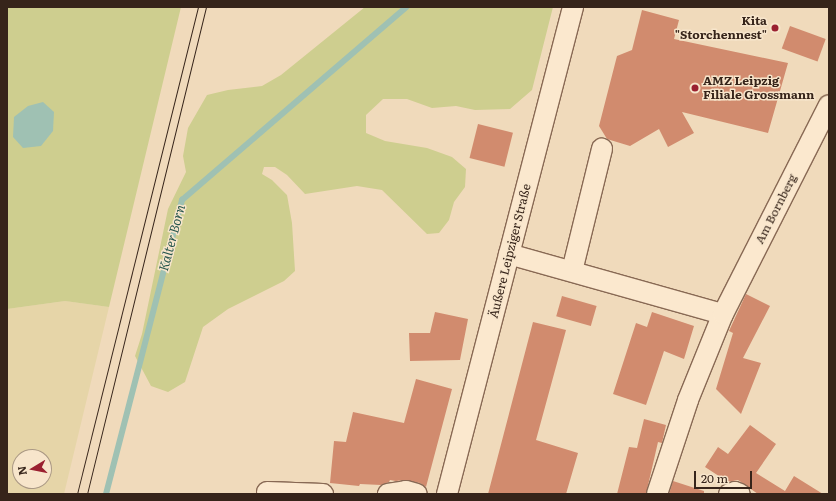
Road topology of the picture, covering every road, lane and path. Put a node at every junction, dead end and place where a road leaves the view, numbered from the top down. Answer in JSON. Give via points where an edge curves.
{"nodes":[{"id":1,"x":573,"y":7,"type":"edge"},
{"id":2,"x":829,"y":104,"type":"edge"},
{"id":3,"x":602,"y":149,"type":"dead end"},
{"id":4,"x":509,"y":254,"type":"junction"},
{"id":5,"x":572,"y":271,"type":"junction"},
{"id":6,"x":723,"y":314,"type":"junction"},
{"id":7,"x":267,"y":492,"type":"dead end"},
{"id":8,"x":323,"y":494,"type":"edge"},
{"id":9,"x":388,"y":494,"type":"edge"},
{"id":10,"x":417,"y":494,"type":"edge"},
{"id":11,"x":447,"y":494,"type":"edge"},
{"id":12,"x":657,"y":494,"type":"edge"},
{"id":13,"x":729,"y":494,"type":"edge"},
{"id":14,"x":740,"y":494,"type":"edge"}],
"edges":[{"from":1,"to":4,"type":"street","name":"Äußere Leipziger Straße"},
{"from":2,"to":6,"type":"street","name":"Am Bornberg"},
{"from":3,"to":5,"type":"street"},
{"from":4,"to":5,"type":"street"},
{"from":4,"to":11,"type":"street","name":"Äußere Leipziger Straße"},
{"from":5,"to":6,"type":"street"},
{"from":6,"to":12,"type":"street","name":"Am Bornberg","via":[[688,400]]},
{"from":7,"to":8,"type":"street"},
{"from":9,"to":10,"type":"street","via":[[406,491]]},
{"from":13,"to":14,"type":"street"}]}
